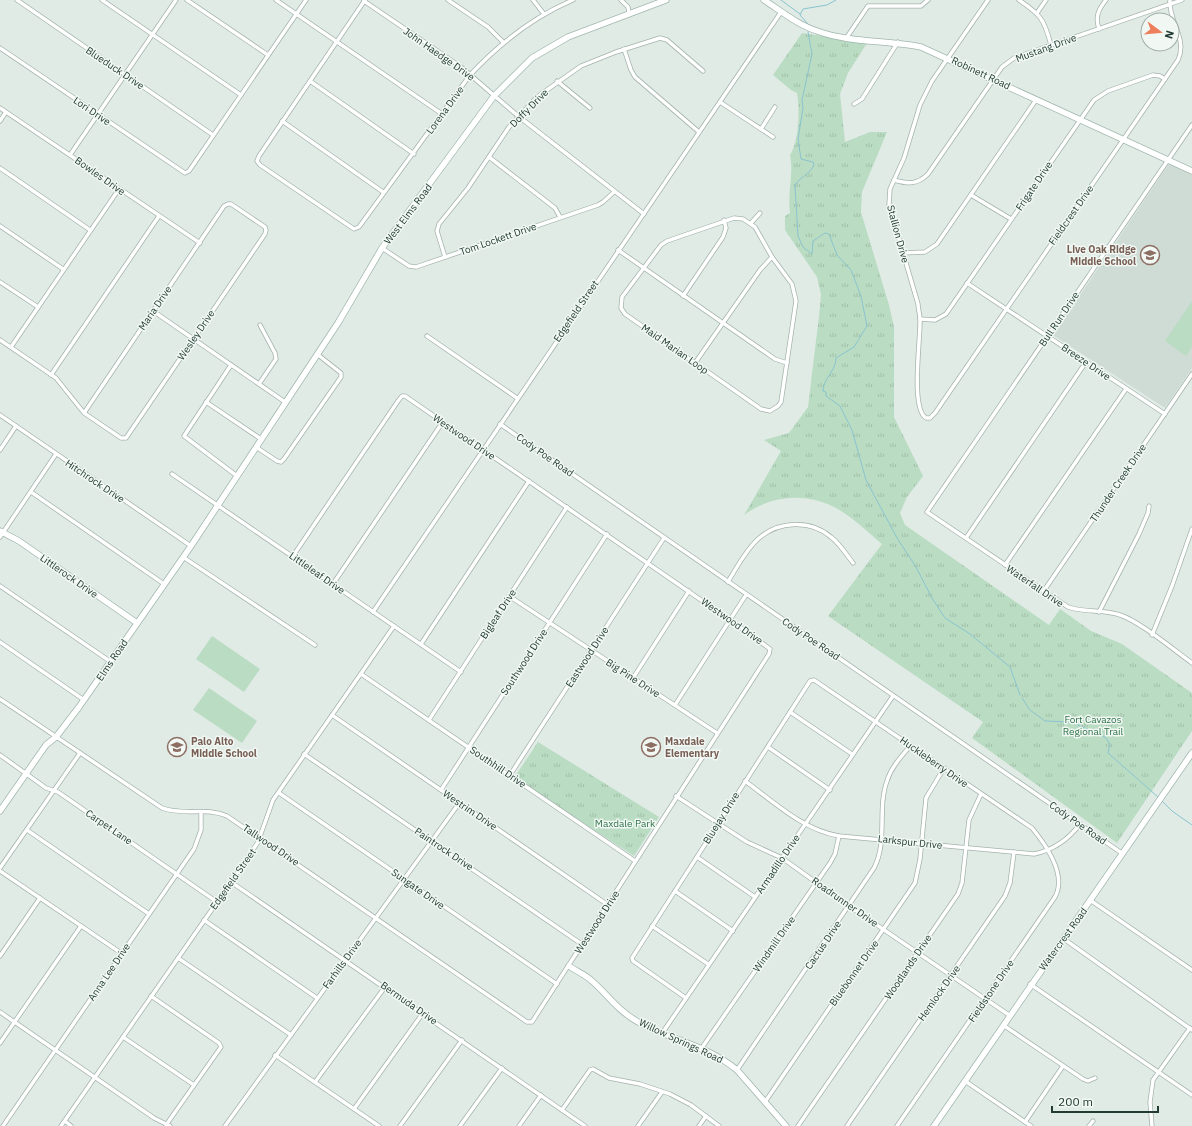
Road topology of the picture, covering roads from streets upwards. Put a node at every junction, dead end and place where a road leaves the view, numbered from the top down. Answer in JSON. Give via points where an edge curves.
{"nodes":[{"id":1,"x":17,"y":0,"type":"edge"},
{"id":2,"x":102,"y":0,"type":"edge"},
{"id":3,"x":176,"y":0,"type":"edge"},
{"id":4,"x":188,"y":0,"type":"edge"},
{"id":5,"x":276,"y":0,"type":"edge"},
{"id":6,"x":306,"y":0,"type":"edge"},
{"id":7,"x":448,"y":0,"type":"edge"},
{"id":8,"x":533,"y":0,"type":"edge"},
{"id":9,"x":573,"y":0,"type":"edge"},
{"id":10,"x":621,"y":0,"type":"edge"},
{"id":11,"x":666,"y":0,"type":"edge"},
{"id":12,"x":764,"y":0,"type":"edge"},
{"id":13,"x":928,"y":0,"type":"edge"},
{"id":14,"x":988,"y":0,"type":"edge"},
{"id":15,"x":1019,"y":0,"type":"edge"},
{"id":16,"x":1046,"y":0,"type":"edge"},
{"id":17,"x":1106,"y":0,"type":"edge"},
{"id":18,"x":1182,"y":0,"type":"edge"},
{"id":19,"x":364,"y":1,"type":"edge"},
{"id":20,"x":1170,"y":2,"type":"edge"},
{"id":21,"x":781,"y":12,"type":"junction"},
{"id":22,"x":629,"y":13,"type":"junction"},
{"id":23,"x":1038,"y":13,"type":"junction"},
{"id":24,"x":296,"y":14,"type":"junction"},
{"id":25,"x":544,"y":14,"type":"junction"},
{"id":26,"x":1099,"y":29,"type":"junction"},
{"id":27,"x":152,"y":34,"type":"junction"},
{"id":28,"x":846,"y":37,"type":"junction"},
{"id":29,"x":337,"y":42,"type":"junction"},
{"id":30,"x":503,"y":42,"type":"junction"},
{"id":31,"x":898,"y":42,"type":"junction"},
{"id":32,"x":1051,"y":45,"type":"junction"},
{"id":33,"x":0,"y":48,"type":"edge"},
{"id":34,"x":624,"y":49,"type":"junction"},
{"id":35,"x":268,"y":55,"type":"junction"},
{"id":36,"x":948,"y":58,"type":"junction"},
{"id":37,"x":703,"y":71,"type":"dead end"},
{"id":38,"x":125,"y":74,"type":"junction"},
{"id":39,"x":470,"y":75,"type":"junction"},
{"id":40,"x":1165,"y":79,"type":"junction"},
{"id":41,"x":993,"y":80,"type":"junction"},
{"id":42,"x":310,"y":82,"type":"junction"},
{"id":43,"x":557,"y":82,"type":"junction"},
{"id":44,"x":241,"y":95,"type":"junction"},
{"id":45,"x":494,"y":96,"type":"junction"},
{"id":46,"x":1036,"y":100,"type":"junction"},
{"id":47,"x":720,"y":102,"type":"junction"},
{"id":48,"x":854,"y":104,"type":"dead end"},
{"id":49,"x":775,"y":107,"type":"dead end"},
{"id":50,"x":0,"y":108,"type":"edge"},
{"id":51,"x":590,"y":108,"type":"dead end"},
{"id":52,"x":6,"y":112,"type":"junction"},
{"id":53,"x":97,"y":114,"type":"junction"},
{"id":54,"x":442,"y":114,"type":"junction"},
{"id":55,"x":518,"y":116,"type":"junction"},
{"id":56,"x":1080,"y":119,"type":"junction"},
{"id":57,"x":0,"y":121,"type":"edge"},
{"id":58,"x":282,"y":121,"type":"junction"},
{"id":59,"x":1192,"y":125,"type":"edge"},
{"id":60,"x":761,"y":129,"type":"junction"},
{"id":61,"x":699,"y":132,"type":"junction"},
{"id":62,"x":213,"y":135,"type":"junction"},
{"id":63,"x":773,"y":137,"type":"dead end"},
{"id":64,"x":1123,"y":140,"type":"junction"},
{"id":65,"x":414,"y":154,"type":"junction"},
{"id":66,"x":70,"y":155,"type":"junction"},
{"id":67,"x":489,"y":157,"type":"junction"},
{"id":68,"x":1168,"y":160,"type":"junction"},
{"id":69,"x":0,"y":168,"type":"edge"},
{"id":70,"x":1192,"y":171,"type":"edge"},
{"id":71,"x":894,"y":180,"type":"junction"},
{"id":72,"x":119,"y":189,"type":"junction"},
{"id":73,"x":384,"y":192,"type":"junction"},
{"id":74,"x":614,"y":192,"type":"junction"},
{"id":75,"x":972,"y":195,"type":"junction"},
{"id":76,"x":760,"y":213,"type":"dead end"},
{"id":77,"x":644,"y":214,"type":"junction"},
{"id":78,"x":159,"y":216,"type":"junction"},
{"id":79,"x":560,"y":217,"type":"junction"},
{"id":80,"x":1011,"y":219,"type":"junction"},
{"id":81,"x":724,"y":220,"type":"junction"},
{"id":82,"x":751,"y":223,"type":"junction"},
{"id":83,"x":0,"y":226,"type":"edge"},
{"id":84,"x":90,"y":230,"type":"junction"},
{"id":85,"x":266,"y":230,"type":"joint"},
{"id":86,"x":200,"y":243,"type":"junction"},
{"id":87,"x":382,"y":248,"type":"junction"},
{"id":88,"x":618,"y":250,"type":"junction"},
{"id":89,"x":903,"y":253,"type":"junction"},
{"id":90,"x":445,"y":257,"type":"junction"},
{"id":91,"x":772,"y":257,"type":"junction"},
{"id":92,"x":643,"y":268,"type":"junction"},
{"id":93,"x":64,"y":269,"type":"junction"},
{"id":94,"x":0,"y":282,"type":"edge"},
{"id":95,"x":967,"y":283,"type":"junction"},
{"id":96,"x":683,"y":296,"type":"junction"},
{"id":97,"x":38,"y":307,"type":"junction"},
{"id":98,"x":1007,"y":309,"type":"junction"},
{"id":99,"x":153,"y":310,"type":"junction"},
{"id":100,"x":920,"y":319,"type":"junction"},
{"id":101,"x":723,"y":323,"type":"junction"},
{"id":102,"x":260,"y":325,"type":"dead end"},
{"id":103,"x":427,"y":336,"type":"dead end"},
{"id":104,"x":1048,"y":336,"type":"junction"},
{"id":105,"x":194,"y":338,"type":"junction"},
{"id":106,"x":0,"y":340,"type":"edge"},
{"id":107,"x":11,"y":347,"type":"junction"},
{"id":108,"x":317,"y":354,"type":"junction"},
{"id":109,"x":1086,"y":362,"type":"junction"},
{"id":110,"x":695,"y":363,"type":"junction"},
{"id":111,"x":787,"y":363,"type":"junction"},
{"id":112,"x":231,"y":365,"type":"junction"},
{"id":113,"x":1192,"y":374,"type":"edge"},
{"id":114,"x":51,"y":375,"type":"junction"},
{"id":115,"x":259,"y":384,"type":"junction"},
{"id":116,"x":1126,"y":388,"type":"junction"},
{"id":117,"x":517,"y":398,"type":"junction"},
{"id":118,"x":206,"y":402,"type":"junction"},
{"id":119,"x":285,"y":402,"type":"junction"},
{"id":120,"x":84,"y":413,"type":"junction"},
{"id":121,"x":1164,"y":414,"type":"junction"},
{"id":122,"x":0,"y":415,"type":"edge"},
{"id":123,"x":926,"y":418,"type":"joint"},
{"id":124,"x":442,"y":423,"type":"junction"},
{"id":125,"x":500,"y":424,"type":"junction"},
{"id":126,"x":16,"y":426,"type":"junction"},
{"id":127,"x":261,"y":439,"type":"junction"},
{"id":128,"x":256,"y":447,"type":"junction"},
{"id":129,"x":0,"y":450,"type":"edge"},
{"id":130,"x":483,"y":450,"type":"junction"},
{"id":131,"x":56,"y":454,"type":"junction"},
{"id":132,"x":172,"y":474,"type":"dead end"},
{"id":133,"x":237,"y":476,"type":"junction"},
{"id":134,"x":529,"y":481,"type":"junction"},
{"id":135,"x":31,"y":492,"type":"junction"},
{"id":136,"x":218,"y":505,"type":"junction"},
{"id":137,"x":1149,"y":506,"type":"dead end"},
{"id":138,"x":567,"y":507,"type":"junction"},
{"id":139,"x":927,"y":512,"type":"joint"},
{"id":140,"x":1192,"y":529,"type":"edge"},
{"id":141,"x":1,"y":533,"type":"edge"},
{"id":142,"x":607,"y":534,"type":"junction"},
{"id":143,"x":664,"y":538,"type":"junction"},
{"id":144,"x":966,"y":538,"type":"junction"},
{"id":145,"x":191,"y":546,"type":"junction"},
{"id":146,"x":293,"y":556,"type":"junction"},
{"id":147,"x":183,"y":557,"type":"junction"},
{"id":148,"x":648,"y":563,"type":"junction"},
{"id":149,"x":853,"y":563,"type":"dead end"},
{"id":150,"x":1005,"y":565,"type":"junction"},
{"id":151,"x":728,"y":582,"type":"junction"},
{"id":152,"x":164,"y":584,"type":"junction"},
{"id":153,"x":333,"y":584,"type":"junction"},
{"id":154,"x":0,"y":586,"type":"edge"},
{"id":155,"x":689,"y":591,"type":"junction"},
{"id":156,"x":1043,"y":592,"type":"junction"},
{"id":157,"x":746,"y":595,"type":"junction"},
{"id":158,"x":509,"y":596,"type":"junction"},
{"id":159,"x":373,"y":612,"type":"junction"},
{"id":160,"x":1099,"y":612,"type":"junction"},
{"id":161,"x":730,"y":620,"type":"junction"},
{"id":162,"x":137,"y":623,"type":"junction"},
{"id":163,"x":550,"y":623,"type":"junction"},
{"id":164,"x":394,"y":626,"type":"junction"},
{"id":165,"x":1152,"y":635,"type":"junction"},
{"id":166,"x":0,"y":642,"type":"edge"},
{"id":167,"x":421,"y":644,"type":"junction"},
{"id":168,"x":315,"y":645,"type":"dead end"},
{"id":169,"x":591,"y":650,"type":"junction"},
{"id":170,"x":111,"y":662,"type":"junction"},
{"id":171,"x":1192,"y":663,"type":"edge"},
{"id":172,"x":461,"y":672,"type":"junction"},
{"id":173,"x":361,"y":674,"type":"junction"},
{"id":174,"x":633,"y":678,"type":"junction"},
{"id":175,"x":814,"y":680,"type":"joint"},
{"id":176,"x":893,"y":696,"type":"junction"},
{"id":177,"x":0,"y":699,"type":"edge"},
{"id":178,"x":84,"y":700,"type":"junction"},
{"id":179,"x":675,"y":705,"type":"junction"},
{"id":180,"x":790,"y":712,"type":"junction"},
{"id":181,"x":332,"y":715,"type":"junction"},
{"id":182,"x":430,"y":720,"type":"junction"},
{"id":183,"x":875,"y":721,"type":"junction"},
{"id":184,"x":717,"y":733,"type":"junction"},
{"id":185,"x":56,"y":737,"type":"junction"},
{"id":186,"x":910,"y":745,"type":"junction"},
{"id":187,"x":768,"y":747,"type":"junction"},
{"id":188,"x":469,"y":748,"type":"junction"},
{"id":189,"x":80,"y":753,"type":"junction"},
{"id":190,"x":1192,"y":753,"type":"edge"},
{"id":191,"x":304,"y":754,"type":"junction"},
{"id":192,"x":852,"y":754,"type":"junction"},
{"id":193,"x":0,"y":755,"type":"edge"},
{"id":194,"x":944,"y":768,"type":"junction"},
{"id":195,"x":25,"y":773,"type":"junction"},
{"id":196,"x":510,"y":775,"type":"junction"},
{"id":197,"x":745,"y":781,"type":"junction"},
{"id":198,"x":54,"y":790,"type":"junction"},
{"id":199,"x":441,"y":790,"type":"junction"},
{"id":200,"x":830,"y":790,"type":"junction"},
{"id":201,"x":279,"y":793,"type":"junction"},
{"id":202,"x":981,"y":794,"type":"junction"},
{"id":203,"x":676,"y":796,"type":"junction"},
{"id":204,"x":460,"y":802,"type":"junction"},
{"id":205,"x":0,"y":810,"type":"edge"},
{"id":206,"x":200,"y":812,"type":"junction"},
{"id":207,"x":719,"y":823,"type":"junction"},
{"id":208,"x":805,"y":824,"type":"junction"},
{"id":209,"x":1080,"y":824,"type":"junction"},
{"id":210,"x":27,"y":830,"type":"junction"},
{"id":211,"x":839,"y":836,"type":"junction"},
{"id":212,"x":259,"y":838,"type":"junction"},
{"id":213,"x":881,"y":839,"type":"junction"},
{"id":214,"x":432,"y":841,"type":"junction"},
{"id":215,"x":922,"y":844,"type":"junction"},
{"id":216,"x":965,"y":848,"type":"junction"},
{"id":217,"x":1047,"y":850,"type":"junction"},
{"id":218,"x":1014,"y":852,"type":"junction"},
{"id":219,"x":1123,"y":854,"type":"junction"},
{"id":220,"x":697,"y":857,"type":"junction"},
{"id":221,"x":782,"y":858,"type":"junction"},
{"id":222,"x":635,"y":861,"type":"junction"},
{"id":223,"x":0,"y":869,"type":"edge"},
{"id":224,"x":177,"y":874,"type":"junction"},
{"id":225,"x":404,"y":879,"type":"junction"},
{"id":226,"x":231,"y":882,"type":"junction"},
{"id":227,"x":816,"y":883,"type":"junction"},
{"id":228,"x":675,"y":891,"type":"junction"},
{"id":229,"x":756,"y":897,"type":"junction"},
{"id":230,"x":40,"y":898,"type":"junction"},
{"id":231,"x":1090,"y":900,"type":"junction"},
{"id":232,"x":217,"y":902,"type":"junction"},
{"id":233,"x":608,"y":905,"type":"junction"},
{"id":234,"x":849,"y":906,"type":"junction"},
{"id":235,"x":149,"y":914,"type":"junction"},
{"id":236,"x":376,"y":917,"type":"junction"},
{"id":237,"x":204,"y":920,"type":"junction"},
{"id":238,"x":81,"y":926,"type":"junction"},
{"id":239,"x":652,"y":926,"type":"junction"},
{"id":240,"x":884,"y":929,"type":"junction"},
{"id":241,"x":733,"y":931,"type":"junction"},
{"id":242,"x":1064,"y":939,"type":"junction"},
{"id":243,"x":583,"y":945,"type":"junction"},
{"id":244,"x":918,"y":953,"type":"junction"},
{"id":245,"x":121,"y":954,"type":"junction"},
{"id":246,"x":0,"y":956,"type":"edge"},
{"id":247,"x":178,"y":958,"type":"junction"},
{"id":248,"x":345,"y":960,"type":"junction"},
{"id":249,"x":708,"y":964,"type":"junction"},
{"id":250,"x":568,"y":966,"type":"junction"},
{"id":251,"x":1192,"y":970,"type":"edge"},
{"id":252,"x":951,"y":975,"type":"junction"},
{"id":253,"x":557,"y":984,"type":"junction"},
{"id":254,"x":1030,"y":984,"type":"junction"},
{"id":255,"x":385,"y":987,"type":"junction"},
{"id":256,"x":151,"y":996,"type":"junction"},
{"id":257,"x":318,"y":998,"type":"junction"},
{"id":258,"x":686,"y":998,"type":"junction"},
{"id":259,"x":986,"y":999,"type":"junction"},
{"id":260,"x":0,"y":1012,"type":"edge"},
{"id":261,"x":423,"y":1014,"type":"junction"},
{"id":262,"x":1009,"y":1015,"type":"junction"},
{"id":263,"x":15,"y":1022,"type":"junction"},
{"id":264,"x":530,"y":1023,"type":"joint"},
{"id":265,"x":1003,"y":1025,"type":"junction"},
{"id":266,"x":1191,"y":1029,"type":"edge"},
{"id":267,"x":663,"y":1032,"type":"junction"},
{"id":268,"x":291,"y":1035,"type":"junction"},
{"id":269,"x":123,"y":1037,"type":"junction"},
{"id":270,"x":462,"y":1040,"type":"junction"},
{"id":271,"x":0,"y":1043,"type":"edge"},
{"id":272,"x":702,"y":1049,"type":"junction"},
{"id":273,"x":56,"y":1050,"type":"junction"},
{"id":274,"x":275,"y":1055,"type":"junction"},
{"id":275,"x":1064,"y":1066,"type":"junction"},
{"id":276,"x":502,"y":1068,"type":"junction"},
{"id":277,"x":737,"y":1070,"type":"junction"},
{"id":278,"x":1158,"y":1073,"type":"junction"},
{"id":279,"x":95,"y":1077,"type":"junction"},
{"id":280,"x":1095,"y":1078,"type":"dead end"},
{"id":281,"x":965,"y":1080,"type":"junction"},
{"id":282,"x":316,"y":1082,"type":"junction"},
{"id":283,"x":194,"y":1085,"type":"junction"},
{"id":284,"x":662,"y":1092,"type":"junction"},
{"id":285,"x":541,"y":1095,"type":"junction"},
{"id":286,"x":1192,"y":1095,"type":"edge"},
{"id":287,"x":765,"y":1102,"type":"junction"},
{"id":288,"x":354,"y":1109,"type":"junction"},
{"id":289,"x":562,"y":1110,"type":"junction"},
{"id":290,"x":706,"y":1116,"type":"junction"},
{"id":291,"x":65,"y":1121,"type":"junction"},
{"id":292,"x":1093,"y":1121,"type":"dead end"},
{"id":293,"x":1025,"y":1122,"type":"junction"},
{"id":294,"x":581,"y":1125,"type":"edge"},
{"id":295,"x":3,"y":1126,"type":"edge"},
{"id":296,"x":61,"y":1126,"type":"edge"},
{"id":297,"x":71,"y":1126,"type":"edge"},
{"id":298,"x":168,"y":1126,"type":"edge"},
{"id":299,"x":225,"y":1126,"type":"edge"},
{"id":300,"x":379,"y":1126,"type":"edge"},
{"id":301,"x":400,"y":1126,"type":"edge"},
{"id":302,"x":460,"y":1126,"type":"edge"},
{"id":303,"x":519,"y":1126,"type":"edge"},
{"id":304,"x":586,"y":1126,"type":"edge"},
{"id":305,"x":638,"y":1126,"type":"edge"},
{"id":306,"x":699,"y":1126,"type":"edge"},
{"id":307,"x":719,"y":1126,"type":"edge"},
{"id":308,"x":786,"y":1126,"type":"edge"},
{"id":309,"x":798,"y":1126,"type":"edge"},
{"id":310,"x":847,"y":1126,"type":"edge"},
{"id":311,"x":898,"y":1126,"type":"edge"},
{"id":312,"x":934,"y":1126,"type":"edge"},
{"id":313,"x":1031,"y":1126,"type":"edge"},
{"id":314,"x":1089,"y":1126,"type":"edge"},
{"id":315,"x":1152,"y":1126,"type":"edge"}],
"edges":[{"from":1,"to":38,"type":"street","name":"Blueduck Drive"},
{"from":2,"to":27,"type":"street"},
{"from":3,"to":27,"type":"street"},
{"from":4,"to":35,"type":"street"},
{"from":5,"to":24,"type":"street"},
{"from":6,"to":24,"type":"street"},
{"from":7,"to":30,"type":"street","via":[[488,27]]},
{"from":8,"to":25,"type":"street"},
{"from":9,"to":25,"type":"street","name":"Lorena Drive"},
{"from":10,"to":22,"type":"street","via":[[628,7]]},
{"from":11,"to":22,"type":"street","name":"West Elms Road"},
{"from":12,"to":21,"type":"street","name":"Robinett Road"},
{"from":13,"to":28,"type":"street","via":[[921,6],[868,6]]},
{"from":14,"to":36,"type":"street","name":"Stallion Drive"},
{"from":15,"to":23,"type":"street"},
{"from":16,"to":23,"type":"street"},
{"from":17,"to":26,"type":"street","via":[[1097,14]]},
{"from":18,"to":20,"type":"street","name":"Mustang Drive"},
{"from":19,"to":29,"type":"street"},
{"from":19,"to":39,"type":"street","name":"John Haedge Drive"},
{"from":20,"to":26,"type":"street","name":"Mustang Drive"},
{"from":20,"to":40,"type":"street","name":"Fieldcrest Drive","via":[[1181,50],[1178,60]]},
{"from":21,"to":28,"type":"street","name":"Robinett Road","via":[[816,31]]},
{"from":21,"to":47,"type":"street","name":"Edgefield Street"},
{"from":22,"to":45,"type":"street","name":"West Elms Road","via":[[568,37],[538,54]]},
{"from":23,"to":32,"type":"street","via":[[1047,29]]},
{"from":24,"to":29,"type":"street"},
{"from":24,"to":35,"type":"street"},
{"from":25,"to":30,"type":"street","name":"Lorena Drive"},
{"from":26,"to":32,"type":"street","name":"Mustang Drive"},
{"from":27,"to":38,"type":"street"},
{"from":27,"to":44,"type":"street"},
{"from":28,"to":31,"type":"street","name":"Robinett Road"},
{"from":29,"to":42,"type":"street"},
{"from":29,"to":54,"type":"street"},
{"from":30,"to":39,"type":"street","name":"Lorena Drive"},
{"from":31,"to":36,"type":"street","name":"Robinett Road","via":[[921,47]]},
{"from":31,"to":48,"type":"street","via":[[862,99]]},
{"from":32,"to":41,"type":"street","name":"Mustang Drive","via":[[1014,58],[1002,67]]},
{"from":33,"to":53,"type":"street","name":"Lori Drive"},
{"from":34,"to":37,"type":"street","name":"Doffy Drive","via":[[664,38]]},
{"from":34,"to":43,"type":"street","name":"Doffy Drive","via":[[581,66]]},
{"from":34,"to":61,"type":"street","via":[[635,77]]},
{"from":35,"to":44,"type":"street"},
{"from":36,"to":41,"type":"street","name":"Robinett Road"},
{"from":36,"to":71,"type":"street","name":"Stallion Drive","via":[[920,105],[904,158]]},
{"from":38,"to":53,"type":"street"},
{"from":38,"to":62,"type":"street","name":"Blueduck Drive"},
{"from":39,"to":45,"type":"street","name":"John Haedge Drive"},
{"from":39,"to":54,"type":"street","name":"Lorena Drive"},
{"from":40,"to":56,"type":"street","name":"Frigate Drive","via":[[1153,75],[1108,91],[1094,100]]},
{"from":40,"to":64,"type":"street","name":"Fieldcrest Drive"},
{"from":41,"to":46,"type":"street","name":"Robinett Road"},
{"from":41,"to":71,"type":"street","name":"Mustang Drive","via":[[928,174],[918,182],[908,184]]},
{"from":42,"to":58,"type":"street"},
{"from":42,"to":65,"type":"street"},
{"from":43,"to":51,"type":"street"},
{"from":43,"to":55,"type":"street","name":"Doffy Drive"},
{"from":44,"to":62,"type":"street"},
{"from":45,"to":55,"type":"street","name":"John Haedge Drive"},
{"from":45,"to":87,"type":"street","name":"West Elms Road"},
{"from":46,"to":56,"type":"street","name":"Robinett Road"},
{"from":46,"to":75,"type":"street"},
{"from":47,"to":60,"type":"street"},
{"from":47,"to":61,"type":"street","name":"Edgefield Street"},
{"from":49,"to":60,"type":"street"},
{"from":50,"to":52,"type":"street","name":"Bowles Drive"},
{"from":52,"to":57,"type":"street"},
{"from":52,"to":66,"type":"street","name":"Bowles Drive"},
{"from":53,"to":62,"type":"street","name":"Lori Drive","via":[[185,173],[189,171]]},
{"from":53,"to":66,"type":"street"},
{"from":54,"to":65,"type":"street","name":"Lorena Drive"},
{"from":55,"to":67,"type":"street","name":"Doffy Drive"},
{"from":55,"to":74,"type":"street","name":"John Haedge Drive"},
{"from":56,"to":64,"type":"street","name":"Robinett Road"},
{"from":56,"to":80,"type":"street","name":"Frigate Drive"},
{"from":58,"to":73,"type":"street"},
{"from":58,"to":73,"type":"street","name":"Lorena Drive","via":[[257,160],[260,165],[352,228],[356,228]]},
{"from":59,"to":68,"type":"street","name":"Bull Run Drive"},
{"from":60,"to":63,"type":"street"},
{"from":61,"to":77,"type":"street","name":"Edgefield Street"},
{"from":64,"to":68,"type":"street","name":"Robinett Road"},
{"from":64,"to":98,"type":"street","name":"Fieldcrest Drive"},
{"from":65,"to":73,"type":"street","name":"Lorena Drive"},
{"from":66,"to":72,"type":"street","name":"Bowles Drive"},
{"from":67,"to":79,"type":"street","via":[[555,208]]},
{"from":67,"to":90,"type":"street","name":"Doffy Drive","via":[[438,227]]},
{"from":68,"to":70,"type":"street","name":"Robinett Road"},
{"from":68,"to":104,"type":"street","name":"Bull Run Drive"},
{"from":69,"to":84,"type":"street"},
{"from":71,"to":89,"type":"street","name":"Stallion Drive","via":[[890,189],[889,205]]},
{"from":72,"to":78,"type":"street","name":"Bowles Drive"},
{"from":72,"to":84,"type":"street"},
{"from":74,"to":77,"type":"street","name":"John Haedge Drive"},
{"from":74,"to":79,"type":"street","name":"Tom Lockett Drive","via":[[603,202]]},
{"from":75,"to":80,"type":"street"},
{"from":75,"to":89,"type":"street","via":[[934,247],[920,253]]},
{"from":76,"to":82,"type":"street"},
{"from":77,"to":88,"type":"street","name":"Edgefield Street"},
{"from":78,"to":86,"type":"street","name":"Bowles Drive"},
{"from":78,"to":114,"type":"street"},
{"from":79,"to":90,"type":"street","name":"Tom Lockett Drive"},
{"from":80,"to":95,"type":"street","name":"Frigate Drive"},
{"from":81,"to":82,"type":"street","name":"Maid Marian Loop","via":[[738,218]]},
{"from":81,"to":92,"type":"street","name":"Maid Marian Loop","via":[[667,241],[655,250]]},
{"from":81,"to":96,"type":"street","via":[[726,228],[723,237]]},
{"from":82,"to":91,"type":"street","name":"Maid Marian Loop"},
{"from":83,"to":93,"type":"street"},
{"from":84,"to":93,"type":"street"},
{"from":85,"to":86,"type":"street","name":"Maria Drive","via":[[228,204]]},
{"from":85,"to":105,"type":"street","name":"Wesley Drive"},
{"from":86,"to":99,"type":"street","name":"Maria Drive"},
{"from":87,"to":90,"type":"street","name":"Tom Lockett Drive","via":[[412,267]]},
{"from":87,"to":108,"type":"street","name":"West Elms Road"},
{"from":88,"to":92,"type":"street"},
{"from":88,"to":117,"type":"street","name":"Edgefield Street"},
{"from":89,"to":100,"type":"street","name":"Stallion Drive"},
{"from":91,"to":101,"type":"street"},
{"from":91,"to":111,"type":"street","name":"Maid Marian Loop","via":[[792,284],[796,301]]},
{"from":92,"to":96,"type":"street"},
{"from":92,"to":110,"type":"street","name":"Maid Marian Loop","via":[[622,297],[622,312]]},
{"from":93,"to":97,"type":"street"},
{"from":94,"to":97,"type":"street"},
{"from":95,"to":98,"type":"street","name":"Breeze Drive"},
{"from":95,"to":100,"type":"street","name":"Frigate Drive","via":[[946,314],[935,320]]},
{"from":96,"to":101,"type":"street"},
{"from":97,"to":107,"type":"street"},
{"from":98,"to":104,"type":"street","name":"Breeze Drive"},
{"from":98,"to":123,"type":"street","name":"Fieldcrest Drive","via":[[935,413]]},
{"from":99,"to":105,"type":"street"},
{"from":99,"to":120,"type":"street","name":"Maria Drive"},
{"from":100,"to":123,"type":"street","name":"Stallion Drive","via":[[918,382],[921,412]]},
{"from":101,"to":110,"type":"street"},
{"from":101,"to":111,"type":"street","via":[[775,359]]},
{"from":102,"to":115,"type":"street","via":[[275,352],[276,359]]},
{"from":103,"to":117,"type":"street"},
{"from":104,"to":109,"type":"street","name":"Breeze Drive"},
{"from":104,"to":139,"type":"street","name":"Bull Run Drive"},
{"from":105,"to":112,"type":"street"},
{"from":105,"to":120,"type":"street","name":"Wesley Drive","via":[[128,436],[123,439]]},
{"from":106,"to":107,"type":"street"},
{"from":107,"to":114,"type":"street"},
{"from":108,"to":119,"type":"street","name":"West Elms Road"},
{"from":108,"to":128,"type":"street","via":[[336,368],[341,373],[340,377],[281,462],[277,462]]},
{"from":109,"to":116,"type":"street","name":"Breeze Drive"},
{"from":109,"to":144,"type":"street"},
{"from":110,"to":111,"type":"street","name":"Maid Marian Loop","via":[[761,409],[770,411],[781,402]]},
{"from":112,"to":115,"type":"street"},
{"from":112,"to":118,"type":"street"},
{"from":113,"to":121,"type":"street","name":"Thunder Creek Drive"},
{"from":114,"to":120,"type":"street"},
{"from":115,"to":119,"type":"street"},
{"from":116,"to":121,"type":"street","name":"Breeze Drive"},
{"from":116,"to":150,"type":"street"},
{"from":117,"to":125,"type":"street","name":"Edgefield Street"},
{"from":118,"to":127,"type":"street"},
{"from":118,"to":133,"type":"street","via":[[184,436]]},
{"from":119,"to":127,"type":"street","name":"West Elms Road"},
{"from":121,"to":156,"type":"street","name":"Thunder Creek Drive"},
{"from":122,"to":126,"type":"street","name":"Hitchrock Drive"},
{"from":124,"to":130,"type":"street","name":"Westwood Drive"},
{"from":124,"to":146,"type":"street","name":"Westwood Drive","via":[[404,396]]},
{"from":124,"to":153,"type":"street"},
{"from":125,"to":130,"type":"street","name":"Edgefield Street"},
{"from":125,"to":143,"type":"street","name":"Cody Poe Road"},
{"from":126,"to":129,"type":"street"},
{"from":126,"to":131,"type":"street","name":"Hitchrock Drive"},
{"from":127,"to":128,"type":"street","name":"West Elms Road"},
{"from":128,"to":133,"type":"street","name":"West Elms Road"},
{"from":130,"to":134,"type":"street","name":"Westwood Drive"},
{"from":130,"to":159,"type":"street","name":"Edgefield Street"},
{"from":131,"to":135,"type":"street"},
{"from":131,"to":145,"type":"street","name":"Hitchrock Drive"},
{"from":132,"to":136,"type":"street","name":"Littleleaf Drive"},
{"from":133,"to":136,"type":"street","name":"West Elms Road"},
{"from":134,"to":138,"type":"street","name":"Westwood Drive"},
{"from":134,"to":167,"type":"street"},
{"from":135,"to":141,"type":"street"},
{"from":135,"to":152,"type":"street"},
{"from":136,"to":145,"type":"street","name":"Elms Road"},
{"from":136,"to":146,"type":"street","name":"Littleleaf Drive"},
{"from":137,"to":160,"type":"street","via":[[1139,534]]},
{"from":138,"to":142,"type":"street","name":"Westwood Drive"},
{"from":138,"to":158,"type":"street","name":"Bigleaf Drive"},
{"from":139,"to":144,"type":"street","name":"Waterfall Drive"},
{"from":140,"to":165,"type":"street"},
{"from":141,"to":162,"type":"street","name":"Littlerock Drive","via":[[19,541]]},
{"from":142,"to":148,"type":"street","name":"Westwood Drive"},
{"from":142,"to":163,"type":"street","name":"Southwood Drive"},
{"from":143,"to":148,"type":"street","name":"Eastwood Drive"},
{"from":143,"to":151,"type":"street","name":"Cody Poe Road"},
{"from":144,"to":150,"type":"street","name":"Waterfall Drive"},
{"from":145,"to":147,"type":"street","name":"Elms Road"},
{"from":146,"to":153,"type":"street","name":"Littleleaf Drive"},
{"from":147,"to":152,"type":"street","name":"Elms Road"},
{"from":147,"to":168,"type":"street"},
{"from":148,"to":155,"type":"street","name":"Westwood Drive"},
{"from":148,"to":169,"type":"street","name":"Eastwood Drive"},
{"from":149,"to":151,"type":"street","via":[[839,544],[825,532],[808,526],[790,525],[773,529],[758,540]]},
{"from":150,"to":156,"type":"street","name":"Waterfall Drive"},
{"from":151,"to":157,"type":"street","name":"Cody Poe Road"},
{"from":152,"to":162,"type":"street","name":"Elms Road"},
{"from":153,"to":159,"type":"street","name":"Littleleaf Drive"},
{"from":154,"to":170,"type":"street"},
{"from":155,"to":161,"type":"street","name":"Westwood Drive"},
{"from":155,"to":174,"type":"street"},
{"from":156,"to":160,"type":"street","name":"Waterfall Drive","via":[[1068,607]]},
{"from":157,"to":161,"type":"street"},
{"from":157,"to":176,"type":"street","name":"Cody Poe Road"},
{"from":158,"to":163,"type":"street","name":"Big Pine Drive"},
{"from":158,"to":172,"type":"street","name":"Bigleaf Drive"},
{"from":159,"to":164,"type":"street","name":"Littleleaf Drive"},
{"from":160,"to":165,"type":"street","name":"Waterfall Drive","via":[[1123,616]]},
{"from":161,"to":179,"type":"street"},
{"from":161,"to":184,"type":"street","name":"Westwood Drive","via":[[767,646],[770,651]]},
{"from":162,"to":170,"type":"street","name":"Elms Road"},
{"from":163,"to":169,"type":"street","name":"Big Pine Drive"},
{"from":163,"to":188,"type":"street","name":"Southwood Drive"},
{"from":164,"to":167,"type":"street","name":"Littleleaf Drive"},
{"from":164,"to":173,"type":"street","name":"Edgefield Street"},
{"from":165,"to":171,"type":"street","name":"Waterfall Drive"},
{"from":166,"to":178,"type":"street"},
{"from":167,"to":172,"type":"street","name":"Littleleaf Drive"},
{"from":169,"to":174,"type":"street","name":"Big Pine Drive"},
{"from":169,"to":196,"type":"street","name":"Eastwood Drive"},
{"from":170,"to":178,"type":"street","name":"Elms Road"},
{"from":172,"to":182,"type":"street","name":"Bigleaf Drive"},
{"from":173,"to":181,"type":"street","name":"Edgefield Street"},
{"from":173,"to":182,"type":"street","name":"Southhill Drive"},
{"from":174,"to":179,"type":"street","name":"Big Pine Drive"},
{"from":175,"to":180,"type":"street","name":"Bluejay Drive","via":[[810,681]]},
{"from":175,"to":183,"type":"street","name":"Huckleberry Drive"},
{"from":176,"to":183,"type":"street","name":"Armadillo Drive"},
{"from":176,"to":209,"type":"street","name":"Cody Poe Road"},
{"from":177,"to":185,"type":"street","name":"Tallwood Drive"},
{"from":178,"to":185,"type":"street","name":"Elms Road"},
{"from":179,"to":184,"type":"street","name":"Big Pine Drive"},
{"from":180,"to":187,"type":"street","name":"Bluejay Drive"},
{"from":180,"to":192,"type":"street"},
{"from":181,"to":191,"type":"street","name":"Edgefield Street"},
{"from":181,"to":199,"type":"street","name":"Westrim Drive"},
{"from":182,"to":188,"type":"street","name":"Southhill Drive"},
{"from":183,"to":186,"type":"street","name":"Huckleberry Drive"},
{"from":183,"to":192,"type":"street","name":"Armadillo Drive"},
{"from":184,"to":203,"type":"street","name":"Westwood Drive"},
{"from":185,"to":189,"type":"street","name":"Tallwood Drive"},
{"from":185,"to":195,"type":"street","name":"Elms Road","via":[[46,745]]},
{"from":186,"to":194,"type":"street","name":"Huckleberry Drive"},
{"from":186,"to":213,"type":"street","name":"Cactus Drive","via":[[886,782]]},
{"from":187,"to":197,"type":"street","name":"Bluejay Drive"},
{"from":187,"to":200,"type":"street"},
{"from":188,"to":196,"type":"street","name":"Southhill Drive"},
{"from":188,"to":199,"type":"street","name":"Southwood Drive"},
{"from":189,"to":198,"type":"street"},
{"from":189,"to":206,"type":"street","name":"Tallwood Drive","via":[[162,808],[178,812]]},
{"from":190,"to":219,"type":"street","name":"Watercrest Road"},
{"from":191,"to":201,"type":"street","name":"Edgefield Street"},
{"from":191,"to":214,"type":"street","name":"Paintrock Drive"},
{"from":192,"to":200,"type":"street","name":"Armadillo Drive"},
{"from":193,"to":195,"type":"street","name":"Carpet Lane"},
{"from":194,"to":202,"type":"street","name":"Huckleberry Drive"},
{"from":194,"to":215,"type":"street","name":"Bluebonnet Drive","via":[[926,798]]},
{"from":195,"to":198,"type":"street","name":"Carpet Lane","via":[[46,788]]},
{"from":195,"to":205,"type":"street","name":"Elms Road"},
{"from":196,"to":222,"type":"street","name":"Southhill Drive"},
{"from":197,"to":207,"type":"street","name":"Bluejay Drive"},
{"from":197,"to":208,"type":"street","name":"Larkspur Drive"},
{"from":198,"to":210,"type":"street"},
{"from":198,"to":224,"type":"street","name":"Carpet Lane"},
{"from":199,"to":204,"type":"street","name":"Westrim Drive"},
{"from":200,"to":208,"type":"street","name":"Armadillo Drive"},
{"from":201,"to":212,"type":"street","name":"Edgefield Street","via":[[268,811]]},
{"from":201,"to":225,"type":"street","name":"Sungate Drive"},
{"from":202,"to":216,"type":"street","name":"Woodlands Drive","via":[[969,820]]},
{"from":202,"to":217,"type":"street","name":"Huckleberry Drive","via":[[1032,828]]},
{"from":203,"to":207,"type":"street","name":"Roadrunner Drive"},
{"from":203,"to":222,"type":"street","name":"Westwood Drive"},
{"from":204,"to":214,"type":"street","name":"Farhills Drive"},
{"from":204,"to":233,"type":"street","name":"Westrim Drive"},
{"from":206,"to":212,"type":"street","name":"Tallwood Drive","via":[[222,813]]},
{"from":206,"to":224,"type":"street","name":"Anna Lee Drive","via":[[202,825],[198,843]]},
{"from":207,"to":220,"type":"street","name":"Bluejay Drive"},
{"from":207,"to":221,"type":"street","name":"Roadrunner Drive","via":[[746,842]]},
{"from":208,"to":211,"type":"street","name":"Larkspur Drive"},
{"from":208,"to":221,"type":"street","name":"Armadillo Drive"},
{"from":209,"to":217,"type":"street","name":"Larkspur Drive","via":[[1058,846]]},
{"from":209,"to":219,"type":"street","name":"Cody Poe Road"},
{"from":210,"to":223,"type":"street"},
{"from":210,"to":235,"type":"street"},
{"from":211,"to":213,"type":"street","name":"Larkspur Drive"},
{"from":211,"to":227,"type":"street","name":"Windmill Drive","via":[[835,854]]},
{"from":212,"to":226,"type":"street","name":"Edgefield Street"},
{"from":212,"to":236,"type":"street","name":"Tallwood Drive"},
{"from":213,"to":215,"type":"street","name":"Larkspur Drive"},
{"from":213,"to":234,"type":"street","name":"Cactus Drive","via":[[876,866]]},
{"from":214,"to":225,"type":"street","name":"Farhills Drive"},
{"from":214,"to":243,"type":"street","name":"Paintrock Drive"},
{"from":215,"to":216,"type":"street","name":"Larkspur Drive"},
{"from":215,"to":240,"type":"street","name":"Bluebonnet Drive","via":[[915,883]]},
{"from":216,"to":218,"type":"street","name":"Larkspur Drive"},
{"from":216,"to":244,"type":"street","name":"Woodlands Drive","via":[[962,883],[958,894]]},
{"from":217,"to":218,"type":"street","name":"Larkspur Drive","via":[[1034,854]]},
{"from":217,"to":259,"type":"street","name":"Fieldstone Drive","via":[[1060,880],[1057,893]]},
{"from":218,"to":252,"type":"street","name":"Hemlock Drive","via":[[1010,883],[1005,896]]},
{"from":219,"to":231,"type":"street","name":"Watercrest Road"},
{"from":220,"to":228,"type":"street","name":"Bluejay Drive"},
{"from":220,"to":229,"type":"street"},
{"from":221,"to":227,"type":"street","name":"Roadrunner Drive"},
{"from":221,"to":229,"type":"street","name":"Armadillo Drive"},
{"from":222,"to":233,"type":"street","name":"Westwood Drive"},
{"from":223,"to":230,"type":"street"},
{"from":224,"to":232,"type":"street","name":"Carpet Lane"},
{"from":224,"to":235,"type":"street","name":"Anna Lee Drive"},
{"from":225,"to":236,"type":"street","name":"Farhills Drive"},
{"from":225,"to":253,"type":"street","name":"Sungate Drive"},
{"from":226,"to":232,"type":"street","name":"Edgefield Street"},
{"from":226,"to":248,"type":"street","name":"Bermuda Drive"},
{"from":227,"to":234,"type":"street","name":"Roadrunner Drive"},
{"from":227,"to":272,"type":"street","name":"Windmill Drive"},
{"from":228,"to":239,"type":"street","name":"Bluejay Drive"},
{"from":228,"to":241,"type":"street"},
{"from":229,"to":241,"type":"street","name":"Armadillo Drive"},
{"from":230,"to":238,"type":"street"},
{"from":230,"to":246,"type":"street"},
{"from":231,"to":242,"type":"street","name":"Watercrest Road"},
{"from":231,"to":251,"type":"street"},
{"from":232,"to":237,"type":"street","name":"Edgefield Street"},
{"from":233,"to":243,"type":"street","name":"Westwood Drive"},
{"from":234,"to":240,"type":"street","name":"Roadrunner Drive"},
{"from":234,"to":277,"type":"street","name":"Cactus Drive"},
{"from":235,"to":245,"type":"street","name":"Anna Lee Drive"},
{"from":236,"to":248,"type":"street","name":"Farhills Drive"},
{"from":236,"to":264,"type":"street","name":"Tallwood Drive"},
{"from":237,"to":247,"type":"street","name":"Edgefield Street"},
{"from":237,"to":257,"type":"street"},
{"from":238,"to":245,"type":"street"},
{"from":238,"to":263,"type":"street"},
{"from":239,"to":249,"type":"street"},
{"from":239,"to":258,"type":"street","name":"Bluejay Drive","via":[[632,959]]},
{"from":240,"to":244,"type":"street","name":"Roadrunner Drive"},
{"from":240,"to":287,"type":"street","name":"Bluebonnet Drive"},
{"from":241,"to":249,"type":"street","name":"Armadillo Drive"},
{"from":242,"to":254,"type":"street","name":"Watercrest Road"},
{"from":242,"to":266,"type":"street"},
{"from":243,"to":250,"type":"street","name":"Westwood Drive"},
{"from":244,"to":252,"type":"street","name":"Roadrunner Drive"},
{"from":244,"to":309,"type":"street","name":"Woodlands Drive"},
{"from":245,"to":273,"type":"street","name":"Anna Lee Drive"},
{"from":247,"to":256,"type":"street","name":"Edgefield Street"},
{"from":247,"to":268,"type":"street"},
{"from":248,"to":255,"type":"street","name":"Bermuda Drive"},
{"from":248,"to":257,"type":"street","name":"Farhills Drive"},
{"from":249,"to":258,"type":"street","name":"Armadillo Drive"},
{"from":250,"to":253,"type":"street","name":"Westwood Drive"},
{"from":250,"to":267,"type":"street","name":"Willow Springs Road","via":[[592,980],[608,999],[626,1014]]},
{"from":252,"to":259,"type":"street","name":"Roadrunner Drive"},
{"from":252,"to":310,"type":"street","name":"Hemlock Drive"},
{"from":253,"to":264,"type":"street","name":"Westwood Drive","via":[[535,1020]]},
{"from":254,"to":262,"type":"street","name":"Watercrest Road"},
{"from":254,"to":278,"type":"street"},
{"from":255,"to":261,"type":"street","name":"Bermuda Drive"},
{"from":255,"to":282,"type":"street"},
{"from":256,"to":269,"type":"street","name":"Edgefield Street"},
{"from":256,"to":283,"type":"street","via":[[220,1045],[220,1049]]},
{"from":257,"to":268,"type":"street","name":"Farhills Drive"},
{"from":258,"to":267,"type":"street","name":"Armadillo Drive"},
{"from":259,"to":262,"type":"street","name":"Roadrunner Drive"},
{"from":259,"to":311,"type":"street","name":"Fieldstone Drive"},
{"from":260,"to":263,"type":"street"},
{"from":261,"to":270,"type":"street","name":"Bermuda Drive"},
{"from":261,"to":288,"type":"street"},
{"from":262,"to":265,"type":"street","name":"Watercrest Road"},
{"from":263,"to":271,"type":"street"},
{"from":263,"to":273,"type":"street"},
{"from":265,"to":275,"type":"street"},
{"from":265,"to":281,"type":"street","name":"Watercrest Road"},
{"from":266,"to":278,"type":"street"},
{"from":267,"to":272,"type":"street","name":"Willow Springs Road"},
{"from":268,"to":274,"type":"street","name":"Farhills Drive"},
{"from":269,"to":279,"type":"street","name":"Edgefield Street"},
{"from":269,"to":283,"type":"street"},
{"from":270,"to":276,"type":"street","name":"Bermuda Drive"},
{"from":270,"to":301,"type":"street"},
{"from":272,"to":277,"type":"street","name":"Willow Springs Road"},
{"from":273,"to":279,"type":"street"},
{"from":273,"to":295,"type":"street","name":"Anna Lee Drive"},
{"from":274,"to":282,"type":"street"},
{"from":274,"to":299,"type":"street","name":"Farhills Drive"},
{"from":275,"to":280,"type":"street","via":[[1088,1081]]},
{"from":275,"to":293,"type":"street"},
{"from":276,"to":285,"type":"street","name":"Bermuda Drive"},
{"from":276,"to":302,"type":"street"},
{"from":277,"to":287,"type":"street","name":"Willow Springs Road"},
{"from":278,"to":286,"type":"street"},
{"from":278,"to":315,"type":"street","via":[[1153,1080],[1150,1094]]},
{"from":279,"to":291,"type":"street","name":"Edgefield Street"},
{"from":279,"to":298,"type":"street"},
{"from":281,"to":293,"type":"street"},
{"from":281,"to":312,"type":"street","name":"Watercrest Road"},
{"from":282,"to":288,"type":"street"},
{"from":283,"to":298,"type":"street"},
{"from":284,"to":289,"type":"street","via":[[640,1084],[609,1078],[593,1069]]},
{"from":284,"to":290,"type":"street"},
{"from":284,"to":305,"type":"street"},
{"from":285,"to":289,"type":"street","name":"Bermuda Drive"},
{"from":285,"to":303,"type":"street"},
{"from":287,"to":308,"type":"street","name":"Willow Springs Road"},
{"from":288,"to":300,"type":"street"},
{"from":289,"to":294,"type":"street","name":"Bermuda Drive"},
{"from":290,"to":306,"type":"street"},
{"from":290,"to":307,"type":"street"},
{"from":291,"to":296,"type":"street","name":"Edgefield Street"},
{"from":291,"to":297,"type":"street"},
{"from":292,"to":314,"type":"street"},
{"from":293,"to":313,"type":"street"},
{"from":294,"to":304,"type":"street","name":"Bermuda Drive"}]}
